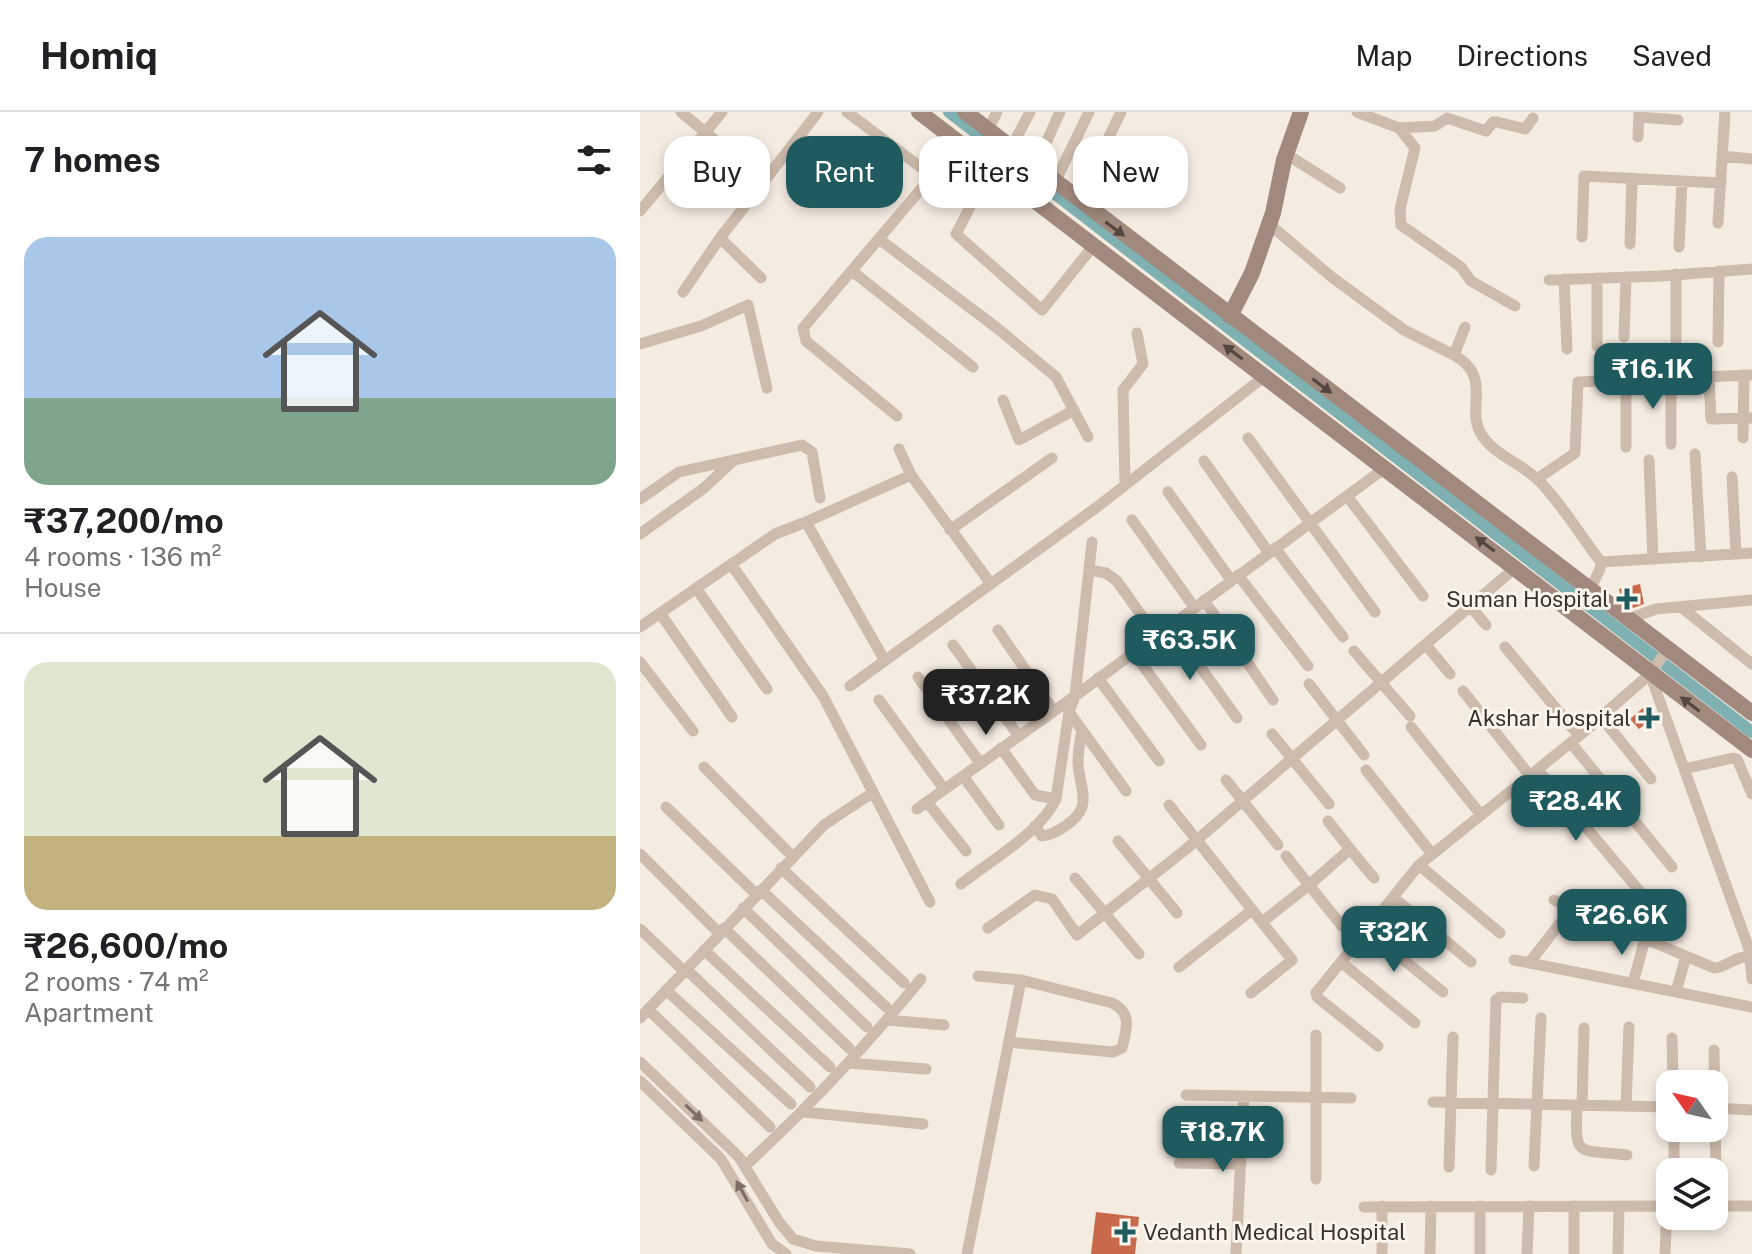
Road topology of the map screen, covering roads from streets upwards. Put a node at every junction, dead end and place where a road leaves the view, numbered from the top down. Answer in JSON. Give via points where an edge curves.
{"nodes":[{"id":1,"x":681,"y":112,"type":"edge"},
{"id":2,"x":722,"y":112,"type":"edge"},
{"id":3,"x":818,"y":112,"type":"edge"},
{"id":4,"x":847,"y":112,"type":"edge"},
{"id":5,"x":919,"y":112,"type":"edge"},
{"id":6,"x":965,"y":112,"type":"edge"},
{"id":7,"x":997,"y":112,"type":"edge"},
{"id":8,"x":1030,"y":112,"type":"edge"},
{"id":9,"x":1060,"y":112,"type":"edge"},
{"id":10,"x":1089,"y":112,"type":"edge"},
{"id":11,"x":1121,"y":112,"type":"edge"},
{"id":12,"x":1301,"y":112,"type":"edge"},
{"id":13,"x":1357,"y":112,"type":"edge"},
{"id":14,"x":1725,"y":112,"type":"edge"},
{"id":15,"x":1639,"y":114,"type":"edge"},
{"id":16,"x":1533,"y":118,"type":"dead end"},
{"id":17,"x":1678,"y":120,"type":"dead end"},
{"id":18,"x":1399,"y":128,"type":"junction"},
{"id":19,"x":988,"y":130,"type":"junction"},
{"id":20,"x":706,"y":131,"type":"junction"},
{"id":21,"x":712,"y":136,"type":"edge"},
{"id":22,"x":996,"y":136,"type":"edge"},
{"id":23,"x":1017,"y":136,"type":"edge"},
{"id":24,"x":1049,"y":136,"type":"edge"},
{"id":25,"x":1109,"y":136,"type":"edge"},
{"id":26,"x":1638,"y":137,"type":"dead end"},
{"id":27,"x":1286,"y":154,"type":"junction"},
{"id":28,"x":1722,"y":156,"type":"junction"},
{"id":29,"x":1752,"y":159,"type":"edge"},
{"id":30,"x":919,"y":166,"type":"edge"},
{"id":31,"x":770,"y":173,"type":"edge"},
{"id":32,"x":1057,"y":178,"type":"edge"},
{"id":33,"x":1632,"y":178,"type":"junction"},
{"id":34,"x":1682,"y":181,"type":"junction"},
{"id":35,"x":1721,"y":183,"type":"junction"},
{"id":36,"x":1057,"y":184,"type":"edge"},
{"id":37,"x":1340,"y":188,"type":"dead end"},
{"id":38,"x":919,"y":191,"type":"edge"},
{"id":39,"x":1073,"y":197,"type":"edge"},
{"id":40,"x":743,"y":208,"type":"edge"},
{"id":41,"x":969,"y":208,"type":"edge"},
{"id":42,"x":1087,"y":208,"type":"edge"},
{"id":43,"x":640,"y":211,"type":"edge"},
{"id":44,"x":1718,"y":223,"type":"dead end"},
{"id":45,"x":1269,"y":224,"type":"junction"},
{"id":46,"x":1582,"y":237,"type":"dead end"},
{"id":47,"x":720,"y":238,"type":"junction"},
{"id":48,"x":879,"y":239,"type":"junction"},
{"id":49,"x":1630,"y":244,"type":"dead end"},
{"id":50,"x":1094,"y":245,"type":"junction"},
{"id":51,"x":1679,"y":247,"type":"dead end"},
{"id":52,"x":1752,"y":269,"type":"edge"},
{"id":53,"x":852,"y":271,"type":"junction"},
{"id":54,"x":1719,"y":271,"type":"junction"},
{"id":55,"x":1676,"y":274,"type":"junction"},
{"id":56,"x":1626,"y":277,"type":"junction"},
{"id":57,"x":761,"y":278,"type":"dead end"},
{"id":58,"x":1597,"y":278,"type":"junction"},
{"id":59,"x":1564,"y":279,"type":"junction"},
{"id":60,"x":1549,"y":280,"type":"dead end"},
{"id":61,"x":683,"y":292,"type":"dead end"},
{"id":62,"x":1515,"y":306,"type":"dead end"},
{"id":63,"x":1230,"y":316,"type":"junction"},
{"id":64,"x":1465,"y":327,"type":"dead end"},
{"id":65,"x":1137,"y":333,"type":"dead end"},
{"id":66,"x":1624,"y":337,"type":"dead end"},
{"id":67,"x":1676,"y":340,"type":"dead end"},
{"id":68,"x":1718,"y":342,"type":"dead end"},
{"id":69,"x":640,"y":344,"type":"edge"},
{"id":70,"x":1597,"y":346,"type":"dead end"},
{"id":71,"x":1567,"y":349,"type":"dead end"},
{"id":72,"x":1454,"y":355,"type":"junction"},
{"id":73,"x":973,"y":367,"type":"dead end"},
{"id":74,"x":1748,"y":375,"type":"edge"},
{"id":75,"x":1265,"y":376,"type":"junction"},
{"id":76,"x":1709,"y":376,"type":"junction"},
{"id":77,"x":1671,"y":378,"type":"junction"},
{"id":78,"x":1626,"y":380,"type":"junction"},
{"id":79,"x":767,"y":388,"type":"dead end"},
{"id":80,"x":1003,"y":400,"type":"dead end"},
{"id":81,"x":1074,"y":410,"type":"junction"},
{"id":82,"x":897,"y":416,"type":"dead end"},
{"id":83,"x":1747,"y":418,"type":"edge"},
{"id":84,"x":1088,"y":437,"type":"dead end"},
{"id":85,"x":1248,"y":438,"type":"dead end"},
{"id":86,"x":1743,"y":438,"type":"dead end"},
{"id":87,"x":1671,"y":444,"type":"dead end"},
{"id":88,"x":1401,"y":446,"type":"junction"},
{"id":89,"x":1626,"y":447,"type":"dead end"},
{"id":90,"x":899,"y":449,"type":"dead end"},
{"id":91,"x":1695,"y":454,"type":"dead end"},
{"id":92,"x":1052,"y":458,"type":"dead end"},
{"id":93,"x":734,"y":460,"type":"junction"},
{"id":94,"x":1649,"y":460,"type":"dead end"},
{"id":95,"x":1204,"y":461,"type":"dead end"},
{"id":96,"x":1385,"y":468,"type":"junction"},
{"id":97,"x":911,"y":475,"type":"junction"},
{"id":98,"x":1732,"y":477,"type":"dead end"},
{"id":99,"x":1537,"y":479,"type":"junction"},
{"id":100,"x":1125,"y":485,"type":"junction"},
{"id":101,"x":1168,"y":492,"type":"dead end"},
{"id":102,"x":1347,"y":496,"type":"junction"},
{"id":103,"x":820,"y":498,"type":"dead end"},
{"id":104,"x":640,"y":499,"type":"edge"},
{"id":105,"x":1132,"y":520,"type":"dead end"},
{"id":106,"x":806,"y":522,"type":"junction"},
{"id":107,"x":1310,"y":523,"type":"junction"},
{"id":108,"x":950,"y":530,"type":"junction"},
{"id":109,"x":640,"y":534,"type":"edge"},
{"id":110,"x":1092,"y":542,"type":"dead end"},
{"id":111,"x":1272,"y":550,"type":"junction"},
{"id":112,"x":1752,"y":553,"type":"edge"},
{"id":113,"x":1736,"y":554,"type":"junction"},
{"id":114,"x":1701,"y":557,"type":"junction"},
{"id":115,"x":1653,"y":560,"type":"junction"},
{"id":116,"x":1601,"y":562,"type":"junction"},
{"id":117,"x":731,"y":564,"type":"junction"},
{"id":118,"x":1515,"y":568,"type":"junction"},
{"id":119,"x":1089,"y":570,"type":"junction"},
{"id":120,"x":1235,"y":577,"type":"junction"},
{"id":121,"x":991,"y":584,"type":"junction"},
{"id":122,"x":696,"y":588,"type":"junction"},
{"id":123,"x":1590,"y":590,"type":"junction"},
{"id":124,"x":1423,"y":596,"type":"dead end"},
{"id":125,"x":1752,"y":600,"type":"edge"},
{"id":126,"x":1199,"y":603,"type":"junction"},
{"id":127,"x":1470,"y":606,"type":"junction"},
{"id":128,"x":1681,"y":607,"type":"junction"},
{"id":129,"x":1375,"y":612,"type":"dead end"},
{"id":130,"x":660,"y":613,"type":"junction"},
{"id":131,"x":1628,"y":619,"type":"junction"},
{"id":132,"x":1170,"y":625,"type":"junction"},
{"id":133,"x":1486,"y":625,"type":"dead end"},
{"id":134,"x":640,"y":627,"type":"edge"},
{"id":135,"x":998,"y":630,"type":"dead end"},
{"id":136,"x":1156,"y":636,"type":"junction"},
{"id":137,"x":1343,"y":637,"type":"dead end"},
{"id":138,"x":953,"y":645,"type":"dead end"},
{"id":139,"x":1426,"y":645,"type":"junction"},
{"id":140,"x":1505,"y":647,"type":"dead end"},
{"id":141,"x":1667,"y":650,"type":"junction"},
{"id":142,"x":1354,"y":651,"type":"dead end"},
{"id":143,"x":1133,"y":652,"type":"junction"},
{"id":144,"x":885,"y":661,"type":"junction"},
{"id":145,"x":640,"y":662,"type":"edge"},
{"id":146,"x":1752,"y":664,"type":"edge"},
{"id":147,"x":1308,"y":666,"type":"dead end"},
{"id":148,"x":1450,"y":674,"type":"dead end"},
{"id":149,"x":1650,"y":674,"type":"junction"},
{"id":150,"x":918,"y":677,"type":"dead end"},
{"id":151,"x":1098,"y":678,"type":"junction"},
{"id":152,"x":1381,"y":683,"type":"junction"},
{"id":153,"x":1309,"y":684,"type":"dead end"},
{"id":154,"x":850,"y":686,"type":"dead end"},
{"id":155,"x":767,"y":689,"type":"dead end"},
{"id":156,"x":1463,"y":691,"type":"dead end"},
{"id":157,"x":1075,"y":696,"type":"junction"},
{"id":158,"x":879,"y":700,"type":"dead end"},
{"id":159,"x":1273,"y":700,"type":"dead end"},
{"id":160,"x":1053,"y":710,"type":"junction"},
{"id":161,"x":1069,"y":712,"type":"junction"},
{"id":162,"x":1752,"y":713,"type":"edge"},
{"id":163,"x":732,"y":717,"type":"dead end"},
{"id":164,"x":1601,"y":717,"type":"junction"},
{"id":165,"x":1237,"y":718,"type":"dead end"},
{"id":166,"x":1336,"y":722,"type":"junction"},
{"id":167,"x":1082,"y":730,"type":"junction"},
{"id":168,"x":693,"y":731,"type":"dead end"},
{"id":169,"x":1272,"y":734,"type":"dead end"},
{"id":170,"x":1018,"y":735,"type":"junction"},
{"id":171,"x":1575,"y":740,"type":"junction"},
{"id":172,"x":1201,"y":745,"type":"dead end"},
{"id":173,"x":1001,"y":748,"type":"junction"},
{"id":174,"x":1752,"y":750,"type":"edge"},
{"id":175,"x":1364,"y":755,"type":"dead end"},
{"id":176,"x":1293,"y":758,"type":"junction"},
{"id":177,"x":1159,"y":761,"type":"dead end"},
{"id":178,"x":980,"y":763,"type":"junction"},
{"id":179,"x":704,"y":767,"type":"dead end"},
{"id":180,"x":1684,"y":769,"type":"junction"},
{"id":181,"x":1366,"y":770,"type":"dead end"},
{"id":182,"x":1534,"y":773,"type":"junction"},
{"id":183,"x":963,"y":776,"type":"junction"},
{"id":184,"x":1651,"y":779,"type":"dead end"},
{"id":185,"x":1226,"y":780,"type":"dead end"},
{"id":186,"x":944,"y":789,"type":"junction"},
{"id":187,"x":1126,"y":791,"type":"dead end"},
{"id":188,"x":872,"y":793,"type":"junction"},
{"id":189,"x":1752,"y":794,"type":"edge"},
{"id":190,"x":1056,"y":799,"type":"junction"},
{"id":191,"x":1243,"y":801,"type":"junction"},
{"id":192,"x":1329,"y":804,"type":"dead end"},
{"id":193,"x":1169,"y":805,"type":"dead end"},
{"id":194,"x":666,"y":807,"type":"dead end"},
{"id":195,"x":1481,"y":815,"type":"junction"},
{"id":196,"x":1328,"y":821,"type":"dead end"},
{"id":197,"x":999,"y":825,"type":"dead end"},
{"id":198,"x":1035,"y":826,"type":"junction"},
{"id":199,"x":1197,"y":840,"type":"junction"},
{"id":200,"x":1118,"y":841,"type":"dead end"},
{"id":201,"x":1278,"y":845,"type":"dead end"},
{"id":202,"x":1350,"y":849,"type":"junction"},
{"id":203,"x":966,"y":851,"type":"dead end"},
{"id":204,"x":640,"y":854,"type":"edge"},
{"id":205,"x":1432,"y":854,"type":"junction"},
{"id":206,"x":792,"y":856,"type":"junction"},
{"id":207,"x":1286,"y":856,"type":"dead end"},
{"id":208,"x":1419,"y":865,"type":"junction"},
{"id":209,"x":1672,"y":867,"type":"dead end"},
{"id":210,"x":781,"y":868,"type":"junction"},
{"id":211,"x":1075,"y":878,"type":"dead end"},
{"id":212,"x":1374,"y":878,"type":"dead end"},
{"id":213,"x":1149,"y":879,"type":"junction"},
{"id":214,"x":961,"y":884,"type":"dead end"},
{"id":215,"x":1309,"y":885,"type":"junction"},
{"id":216,"x":758,"y":892,"type":"junction"},
{"id":217,"x":1642,"y":894,"type":"dead end"},
{"id":218,"x":1393,"y":897,"type":"junction"},
{"id":219,"x":1554,"y":900,"type":"dead end"},
{"id":220,"x":930,"y":902,"type":"dead end"},
{"id":221,"x":743,"y":908,"type":"junction"},
{"id":222,"x":1572,"y":908,"type":"junction"},
{"id":223,"x":1252,"y":910,"type":"junction"},
{"id":224,"x":1177,"y":913,"type":"dead end"},
{"id":225,"x":1104,"y":914,"type":"junction"},
{"id":226,"x":1262,"y":922,"type":"junction"},
{"id":227,"x":1342,"y":926,"type":"dead end"},
{"id":228,"x":988,"y":928,"type":"dead end"},
{"id":229,"x":640,"y":929,"type":"edge"},
{"id":230,"x":1367,"y":930,"type":"junction"},
{"id":231,"x":722,"y":931,"type":"junction"},
{"id":232,"x":1500,"y":933,"type":"dead end"},
{"id":233,"x":1645,"y":939,"type":"junction"},
{"id":234,"x":704,"y":950,"type":"junction"},
{"id":235,"x":1750,"y":951,"type":"edge"},
{"id":236,"x":1139,"y":954,"type":"dead end"},
{"id":237,"x":1686,"y":956,"type":"junction"},
{"id":238,"x":1514,"y":960,"type":"dead end"},
{"id":239,"x":1341,"y":962,"type":"junction"},
{"id":240,"x":1471,"y":962,"type":"dead end"},
{"id":241,"x":1529,"y":963,"type":"junction"},
{"id":242,"x":1179,"y":967,"type":"dead end"},
{"id":243,"x":685,"y":970,"type":"junction"},
{"id":244,"x":978,"y":976,"type":"dead end"},
{"id":245,"x":921,"y":979,"type":"dead end"},
{"id":246,"x":1752,"y":979,"type":"edge"},
{"id":247,"x":1021,"y":980,"type":"junction"},
{"id":248,"x":904,"y":983,"type":"dead end"},
{"id":249,"x":1633,"y":983,"type":"junction"},
{"id":250,"x":666,"y":990,"type":"junction"},
{"id":251,"x":1443,"y":992,"type":"dead end"},
{"id":252,"x":1676,"y":992,"type":"junction"},
{"id":253,"x":1251,"y":993,"type":"dead end"},
{"id":254,"x":1523,"y":998,"type":"dead end"},
{"id":255,"x":1752,"y":1007,"type":"edge"},
{"id":256,"x":644,"y":1013,"type":"edge"},
{"id":257,"x":887,"y":1014,"type":"junction"},
{"id":258,"x":1541,"y":1018,"type":"dead end"},
{"id":259,"x":1415,"y":1023,"type":"dead end"},
{"id":260,"x":944,"y":1025,"type":"dead end"},
{"id":261,"x":867,"y":1027,"type":"dead end"},
{"id":262,"x":1629,"y":1027,"type":"dead end"},
{"id":263,"x":1584,"y":1028,"type":"dead end"},
{"id":264,"x":1316,"y":1035,"type":"dead end"},
{"id":265,"x":1453,"y":1037,"type":"dead end"},
{"id":266,"x":1672,"y":1038,"type":"dead end"},
{"id":267,"x":1009,"y":1042,"type":"junction"},
{"id":268,"x":1378,"y":1046,"type":"dead end"},
{"id":269,"x":849,"y":1048,"type":"dead end"},
{"id":270,"x":1714,"y":1050,"type":"dead end"},
{"id":271,"x":640,"y":1062,"type":"edge"},
{"id":272,"x":848,"y":1063,"type":"junction"},
{"id":273,"x":830,"y":1067,"type":"dead end"},
{"id":274,"x":926,"y":1069,"type":"dead end"},
{"id":275,"x":1673,"y":1070,"type":"edge"},
{"id":276,"x":1714,"y":1070,"type":"edge"},
{"id":277,"x":640,"y":1081,"type":"edge"},
{"id":278,"x":810,"y":1087,"type":"dead end"},
{"id":279,"x":1186,"y":1095,"type":"dead end"},
{"id":280,"x":1244,"y":1096,"type":"junction"},
{"id":281,"x":1316,"y":1098,"type":"junction"},
{"id":282,"x":1351,"y":1098,"type":"dead end"},
{"id":283,"x":1433,"y":1102,"type":"dead end"},
{"id":284,"x":1451,"y":1102,"type":"junction"},
{"id":285,"x":1495,"y":1103,"type":"junction"},
{"id":286,"x":791,"y":1104,"type":"dead end"},
{"id":287,"x":1538,"y":1104,"type":"junction"},
{"id":288,"x":1579,"y":1105,"type":"junction"},
{"id":289,"x":1626,"y":1106,"type":"junction"},
{"id":290,"x":1656,"y":1107,"type":"edge"},
{"id":291,"x":1728,"y":1109,"type":"edge"},
{"id":292,"x":1752,"y":1110,"type":"edge"},
{"id":293,"x":804,"y":1112,"type":"junction"},
{"id":294,"x":923,"y":1124,"type":"dead end"},
{"id":295,"x":770,"y":1127,"type":"dead end"},
{"id":296,"x":1627,"y":1155,"type":"dead end"},
{"id":297,"x":1179,"y":1163,"type":"dead end"},
{"id":298,"x":1241,"y":1164,"type":"junction"},
{"id":299,"x":746,"y":1165,"type":"junction"},
{"id":300,"x":1534,"y":1166,"type":"dead end"},
{"id":301,"x":1449,"y":1167,"type":"dead end"},
{"id":302,"x":1491,"y":1170,"type":"dead end"},
{"id":303,"x":1316,"y":1179,"type":"dead end"},
{"id":304,"x":1382,"y":1206,"type":"junction"},
{"id":305,"x":1431,"y":1206,"type":"junction"},
{"id":306,"x":1480,"y":1206,"type":"junction"},
{"id":307,"x":1529,"y":1206,"type":"junction"},
{"id":308,"x":1574,"y":1206,"type":"junction"},
{"id":309,"x":1619,"y":1206,"type":"junction"},
{"id":310,"x":1656,"y":1206,"type":"edge"},
{"id":311,"x":1728,"y":1206,"type":"edge"},
{"id":312,"x":1752,"y":1206,"type":"edge"},
{"id":313,"x":1364,"y":1207,"type":"dead end"},
{"id":314,"x":1667,"y":1230,"type":"edge"},
{"id":315,"x":799,"y":1242,"type":"junction"},
{"id":316,"x":786,"y":1254,"type":"edge"},
{"id":317,"x":793,"y":1254,"type":"edge"},
{"id":318,"x":910,"y":1254,"type":"edge"},
{"id":319,"x":967,"y":1254,"type":"edge"},
{"id":320,"x":1236,"y":1254,"type":"edge"},
{"id":321,"x":1382,"y":1254,"type":"edge"},
{"id":322,"x":1430,"y":1254,"type":"edge"},
{"id":323,"x":1480,"y":1254,"type":"edge"},
{"id":324,"x":1527,"y":1254,"type":"edge"},
{"id":325,"x":1574,"y":1254,"type":"edge"},
{"id":326,"x":1618,"y":1254,"type":"edge"},
{"id":327,"x":1665,"y":1254,"type":"edge"}],
"edges":[{"from":1,"to":20,"type":"street"},
{"from":2,"to":20,"type":"street"},
{"from":3,"to":31,"type":"street"},
{"from":4,"to":30,"type":"street"},
{"from":5,"to":50,"type":"street"},
{"from":6,"to":19,"type":"street"},
{"from":7,"to":19,"type":"street"},
{"from":8,"to":23,"type":"street"},
{"from":9,"to":24,"type":"street"},
{"from":10,"to":32,"type":"street"},
{"from":11,"to":25,"type":"street"},
{"from":12,"to":27,"type":"street"},
{"from":13,"to":18,"type":"street"},
{"from":14,"to":28,"type":"street"},
{"from":15,"to":17,"type":"street"},
{"from":15,"to":26,"type":"street"},
{"from":16,"to":18,"type":"street","via":[[1525,129],[1493,122],[1486,131],[1447,118],[1435,126]]},
{"from":18,"to":62,"type":"street","via":[[1415,148],[1401,225],[1461,267],[1471,281]]},
{"from":19,"to":22,"type":"street"},
{"from":20,"to":21,"type":"street"},
{"from":20,"to":43,"type":"street"},
{"from":27,"to":37,"type":"street"},
{"from":27,"to":45,"type":"street"},
{"from":28,"to":29,"type":"street"},
{"from":28,"to":35,"type":"street"},
{"from":33,"to":34,"type":"street"},
{"from":33,"to":46,"type":"street","via":[[1584,176]]},
{"from":33,"to":49,"type":"street"},
{"from":34,"to":35,"type":"street"},
{"from":34,"to":51,"type":"street"},
{"from":35,"to":44,"type":"street"},
{"from":36,"to":39,"type":"street"},
{"from":38,"to":48,"type":"street"},
{"from":40,"to":47,"type":"street"},
{"from":41,"to":50,"type":"street","via":[[956,234],[1042,310]]},
{"from":42,"to":63,"type":"street","one_way":true},
{"from":45,"to":63,"type":"street"},
{"from":45,"to":72,"type":"street","via":[[1404,330]]},
{"from":47,"to":57,"type":"street"},
{"from":47,"to":61,"type":"street"},
{"from":48,"to":53,"type":"street"},
{"from":48,"to":81,"type":"street","via":[[1056,377]]},
{"from":75,"to":50,"type":"street","one_way":true},
{"from":52,"to":54,"type":"street"},
{"from":53,"to":73,"type":"street"},
{"from":53,"to":82,"type":"street","via":[[803,334]]},
{"from":54,"to":55,"type":"street"},
{"from":54,"to":68,"type":"street"},
{"from":55,"to":56,"type":"street"},
{"from":55,"to":67,"type":"street"},
{"from":56,"to":58,"type":"street"},
{"from":56,"to":66,"type":"street"},
{"from":58,"to":59,"type":"street"},
{"from":58,"to":70,"type":"street"},
{"from":59,"to":60,"type":"street"},
{"from":59,"to":71,"type":"street"},
{"from":63,"to":88,"type":"street","one_way":true},
{"from":64,"to":72,"type":"street"},
{"from":65,"to":100,"type":"street","via":[[1143,364],[1123,390]]},
{"from":69,"to":79,"type":"street","via":[[748,305]]},
{"from":72,"to":99,"type":"street","via":[[1475,377],[1478,427],[1484,439]]},
{"from":74,"to":76,"type":"street"},
{"from":74,"to":83,"type":"street"},
{"from":75,"to":96,"type":"street"},
{"from":75,"to":100,"type":"street"},
{"from":76,"to":77,"type":"street"},
{"from":76,"to":83,"type":"street","via":[[1711,419]]},
{"from":77,"to":78,"type":"street"},
{"from":77,"to":87,"type":"street"},
{"from":78,"to":89,"type":"street"},
{"from":78,"to":99,"type":"street","via":[[1578,382],[1575,453]]},
{"from":80,"to":81,"type":"street","via":[[1019,440]]},
{"from":81,"to":84,"type":"street"},
{"from":83,"to":86,"type":"street"},
{"from":85,"to":107,"type":"street"},
{"from":88,"to":96,"type":"street"},
{"from":88,"to":123,"type":"street"},
{"from":90,"to":97,"type":"street"},
{"from":91,"to":114,"type":"street"},
{"from":92,"to":108,"type":"street"},
{"from":93,"to":103,"type":"street","via":[[808,447]]},
{"from":93,"to":104,"type":"street","via":[[679,472]]},
{"from":93,"to":109,"type":"street"},
{"from":94,"to":115,"type":"street"},
{"from":95,"to":111,"type":"street"},
{"from":96,"to":102,"type":"street"},
{"from":118,"to":96,"type":"street","one_way":true},
{"from":97,"to":106,"type":"street"},
{"from":97,"to":108,"type":"street"},
{"from":98,"to":113,"type":"street"},
{"from":99,"to":116,"type":"street"},
{"from":100,"to":121,"type":"street"},
{"from":101,"to":120,"type":"street"},
{"from":102,"to":107,"type":"street"},
{"from":102,"to":124,"type":"street"},
{"from":105,"to":126,"type":"street"},
{"from":106,"to":117,"type":"street","via":[[775,534]]},
{"from":106,"to":144,"type":"street"},
{"from":107,"to":111,"type":"street"},
{"from":107,"to":129,"type":"street"},
{"from":108,"to":121,"type":"street"},
{"from":110,"to":119,"type":"street"},
{"from":111,"to":120,"type":"street"},
{"from":111,"to":137,"type":"street"},
{"from":112,"to":113,"type":"street"},
{"from":113,"to":114,"type":"street"},
{"from":114,"to":115,"type":"street"},
{"from":115,"to":116,"type":"street"},
{"from":116,"to":123,"type":"street"},
{"from":117,"to":122,"type":"street"},
{"from":117,"to":188,"type":"street","via":[[823,696]]},
{"from":118,"to":127,"type":"street"},
{"from":118,"to":149,"type":"street"},
{"from":119,"to":136,"type":"street","via":[[1117,581]]},
{"from":119,"to":157,"type":"street"},
{"from":120,"to":126,"type":"street"},
{"from":120,"to":147,"type":"street"},
{"from":121,"to":144,"type":"street"},
{"from":122,"to":130,"type":"street"},
{"from":122,"to":155,"type":"street"},
{"from":123,"to":131,"type":"street"},
{"from":125,"to":128,"type":"street"},
{"from":126,"to":132,"type":"street"},
{"from":126,"to":159,"type":"street"},
{"from":127,"to":133,"type":"street"},
{"from":127,"to":139,"type":"street"},
{"from":128,"to":131,"type":"street"},
{"from":128,"to":146,"type":"street"},
{"from":130,"to":134,"type":"street"},
{"from":130,"to":163,"type":"street"},
{"from":131,"to":141,"type":"street"},
{"from":132,"to":136,"type":"street"},
{"from":132,"to":165,"type":"street"},
{"from":135,"to":160,"type":"street"},
{"from":136,"to":143,"type":"street"},
{"from":138,"to":170,"type":"street"},
{"from":139,"to":148,"type":"street"},
{"from":139,"to":152,"type":"street"},
{"from":140,"to":171,"type":"street"},
{"from":141,"to":149,"type":"street"},
{"from":141,"to":162,"type":"street"},
{"from":142,"to":152,"type":"street"},
{"from":143,"to":151,"type":"street"},
{"from":143,"to":172,"type":"street"},
{"from":144,"to":154,"type":"street"},
{"from":145,"to":168,"type":"street"},
{"from":149,"to":164,"type":"street"},
{"from":174,"to":149,"type":"street","one_way":true},
{"from":149,"to":180,"type":"street"},
{"from":150,"to":178,"type":"street"},
{"from":151,"to":157,"type":"street"},
{"from":151,"to":177,"type":"street"},
{"from":152,"to":166,"type":"street"},
{"from":152,"to":195,"type":"street"},
{"from":153,"to":166,"type":"street"},
{"from":156,"to":182,"type":"street"},
{"from":157,"to":160,"type":"street"},
{"from":157,"to":161,"type":"street"},
{"from":158,"to":186,"type":"street"},
{"from":160,"to":170,"type":"street"},
{"from":161,"to":167,"type":"street"},
{"from":161,"to":190,"type":"street"},
{"from":164,"to":171,"type":"street"},
{"from":164,"to":184,"type":"street"},
{"from":166,"to":175,"type":"street"},
{"from":166,"to":176,"type":"street"},
{"from":167,"to":187,"type":"street"},
{"from":167,"to":198,"type":"street","via":[[1081,811],[1046,837]]},
{"from":169,"to":176,"type":"street"},
{"from":170,"to":173,"type":"street"},
{"from":171,"to":182,"type":"street"},
{"from":171,"to":209,"type":"street"},
{"from":173,"to":178,"type":"street"},
{"from":173,"to":190,"type":"street","via":[[1035,795]]},
{"from":176,"to":191,"type":"street"},
{"from":176,"to":192,"type":"street"},
{"from":178,"to":183,"type":"street"},
{"from":179,"to":206,"type":"street"},
{"from":180,"to":189,"type":"street","via":[[1737,759]]},
{"from":180,"to":235,"type":"street"},
{"from":181,"to":205,"type":"street"},
{"from":182,"to":195,"type":"street"},
{"from":182,"to":217,"type":"street"},
{"from":183,"to":186,"type":"street"},
{"from":183,"to":197,"type":"street"},
{"from":185,"to":191,"type":"street"},
{"from":186,"to":203,"type":"street","via":[[922,806]]},
{"from":188,"to":206,"type":"street","via":[[824,825]]},
{"from":188,"to":220,"type":"street"},
{"from":190,"to":198,"type":"street"},
{"from":191,"to":199,"type":"street"},
{"from":191,"to":201,"type":"street"},
{"from":193,"to":199,"type":"street"},
{"from":194,"to":216,"type":"street"},
{"from":195,"to":205,"type":"street"},
{"from":196,"to":202,"type":"street"},
{"from":198,"to":214,"type":"street"},
{"from":199,"to":213,"type":"street"},
{"from":199,"to":223,"type":"street"},
{"from":200,"to":213,"type":"street"},
{"from":202,"to":212,"type":"street"},
{"from":202,"to":215,"type":"street"},
{"from":204,"to":231,"type":"street"},
{"from":205,"to":208,"type":"street"},
{"from":206,"to":210,"type":"street"},
{"from":207,"to":215,"type":"street"},
{"from":208,"to":218,"type":"street"},
{"from":208,"to":232,"type":"street"},
{"from":210,"to":216,"type":"street"},
{"from":210,"to":248,"type":"street"},
{"from":211,"to":225,"type":"street"},
{"from":213,"to":224,"type":"street"},
{"from":213,"to":225,"type":"street"},
{"from":215,"to":226,"type":"street"},
{"from":215,"to":227,"type":"street"},
{"from":216,"to":221,"type":"street"},
{"from":216,"to":257,"type":"street"},
{"from":218,"to":230,"type":"street"},
{"from":218,"to":240,"type":"street"},
{"from":219,"to":222,"type":"street"},
{"from":221,"to":231,"type":"street"},
{"from":221,"to":261,"type":"street"},
{"from":222,"to":233,"type":"street"},
{"from":222,"to":241,"type":"street"},
{"from":223,"to":226,"type":"street"},
{"from":223,"to":242,"type":"street"},
{"from":225,"to":228,"type":"street","via":[[1077,935],[1052,899],[1035,895]]},
{"from":225,"to":236,"type":"street"},
{"from":226,"to":253,"type":"street","via":[[1292,960]]},
{"from":229,"to":243,"type":"street"},
{"from":230,"to":239,"type":"street"},
{"from":230,"to":251,"type":"street"},
{"from":231,"to":234,"type":"street"},
{"from":231,"to":269,"type":"street"},
{"from":233,"to":237,"type":"street"},
{"from":233,"to":249,"type":"street"},
{"from":234,"to":243,"type":"street"},
{"from":234,"to":273,"type":"street"},
{"from":235,"to":237,"type":"street","via":[[1714,968]]},
{"from":235,"to":246,"type":"street"},
{"from":237,"to":252,"type":"street"},
{"from":238,"to":241,"type":"street"},
{"from":239,"to":259,"type":"street"},
{"from":239,"to":268,"type":"street","via":[[1317,997]]},
{"from":241,"to":249,"type":"street"},
{"from":243,"to":250,"type":"street"},
{"from":243,"to":278,"type":"street"},
{"from":244,"to":247,"type":"street"},
{"from":245,"to":257,"type":"street"},
{"from":247,"to":267,"type":"street"},
{"from":247,"to":267,"type":"street","via":[[1121,1007],[1127,1031],[1122,1048],[1113,1052]]},
{"from":249,"to":252,"type":"street"},
{"from":250,"to":256,"type":"street"},
{"from":250,"to":286,"type":"street"},
{"from":252,"to":255,"type":"street"},
{"from":254,"to":285,"type":"street","via":[[1496,1000]]},
{"from":256,"to":295,"type":"street"},
{"from":257,"to":260,"type":"street"},
{"from":257,"to":272,"type":"street"},
{"from":258,"to":287,"type":"street"},
{"from":262,"to":289,"type":"street"},
{"from":263,"to":288,"type":"street"},
{"from":264,"to":281,"type":"street"},
{"from":265,"to":284,"type":"street"},
{"from":266,"to":275,"type":"street"},
{"from":267,"to":319,"type":"street"},
{"from":270,"to":276,"type":"street"},
{"from":271,"to":299,"type":"street","one_way":true},
{"from":272,"to":274,"type":"street"},
{"from":272,"to":293,"type":"street"},
{"from":316,"to":277,"type":"street","one_way":true,"via":[[772,1244],[721,1159]]},
{"from":279,"to":280,"type":"street"},
{"from":280,"to":281,"type":"street"},
{"from":280,"to":298,"type":"street"},
{"from":281,"to":282,"type":"street"},
{"from":281,"to":303,"type":"street"},
{"from":283,"to":284,"type":"street"},
{"from":284,"to":285,"type":"street"},
{"from":284,"to":301,"type":"street"},
{"from":285,"to":287,"type":"street"},
{"from":285,"to":302,"type":"street"},
{"from":287,"to":288,"type":"street"},
{"from":287,"to":300,"type":"street"},
{"from":288,"to":289,"type":"street"},
{"from":288,"to":296,"type":"street","via":[[1578,1146]]},
{"from":289,"to":290,"type":"street"},
{"from":291,"to":292,"type":"street"},
{"from":293,"to":294,"type":"street"},
{"from":293,"to":299,"type":"street"},
{"from":297,"to":298,"type":"street"},
{"from":298,"to":320,"type":"street"},
{"from":299,"to":315,"type":"street","via":[[788,1236]]},
{"from":304,"to":305,"type":"street"},
{"from":304,"to":313,"type":"street"},
{"from":304,"to":321,"type":"street"},
{"from":305,"to":306,"type":"street"},
{"from":305,"to":322,"type":"street"},
{"from":306,"to":307,"type":"street"},
{"from":306,"to":323,"type":"street"},
{"from":307,"to":308,"type":"street"},
{"from":307,"to":324,"type":"street"},
{"from":308,"to":309,"type":"street"},
{"from":308,"to":325,"type":"street"},
{"from":309,"to":310,"type":"street"},
{"from":309,"to":326,"type":"street"},
{"from":311,"to":312,"type":"street"},
{"from":314,"to":327,"type":"street"},
{"from":315,"to":317,"type":"street"},
{"from":315,"to":318,"type":"street"}]}
